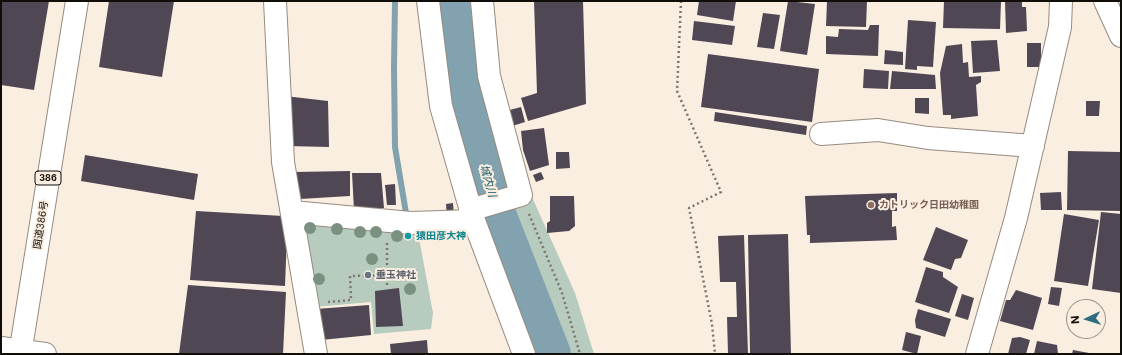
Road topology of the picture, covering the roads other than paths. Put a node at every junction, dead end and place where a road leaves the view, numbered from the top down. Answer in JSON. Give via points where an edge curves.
{"nodes":[{"id":1,"x":77,"y":1,"type":"edge"},
{"id":2,"x":275,"y":1,"type":"edge"},
{"id":3,"x":428,"y":1,"type":"edge"},
{"id":4,"x":482,"y":1,"type":"edge"},
{"id":5,"x":1061,"y":1,"type":"edge"},
{"id":6,"x":1105,"y":1,"type":"edge"},
{"id":7,"x":1121,"y":36,"type":"edge"},
{"id":8,"x":821,"y":134,"type":"dead end"},
{"id":9,"x":1032,"y":146,"type":"junction"},
{"id":10,"x":292,"y":212,"type":"junction"},
{"id":11,"x":472,"y":216,"type":"junction"},
{"id":12,"x":14,"y":351,"type":"edge"},
{"id":13,"x":45,"y":354,"type":"edge"},
{"id":14,"x":316,"y":354,"type":"edge"},
{"id":15,"x":524,"y":354,"type":"edge"},
{"id":16,"x":976,"y":354,"type":"edge"}],
"edges":[{"from":1,"to":12,"type":"main road","name":"国道386号","number":"386"},
{"from":2,"to":10,"type":"main road","via":[[283,162]]},
{"from":3,"to":11,"type":"main road","via":[[441,106]]},
{"from":4,"to":11,"type":"main road","via":[[489,76],[521,195]]},
{"from":5,"to":9,"type":"main road","via":[[1060,27]]},
{"from":6,"to":7,"type":"main road"},
{"from":8,"to":9,"type":"main road","via":[[878,130],[928,138]]},
{"from":9,"to":16,"type":"main road","via":[[1016,218]]},
{"from":10,"to":11,"type":"main road","via":[[411,223]]},
{"from":10,"to":14,"type":"main road"},
{"from":11,"to":15,"type":"main road"},
{"from":12,"to":13,"type":"main road"}]}
